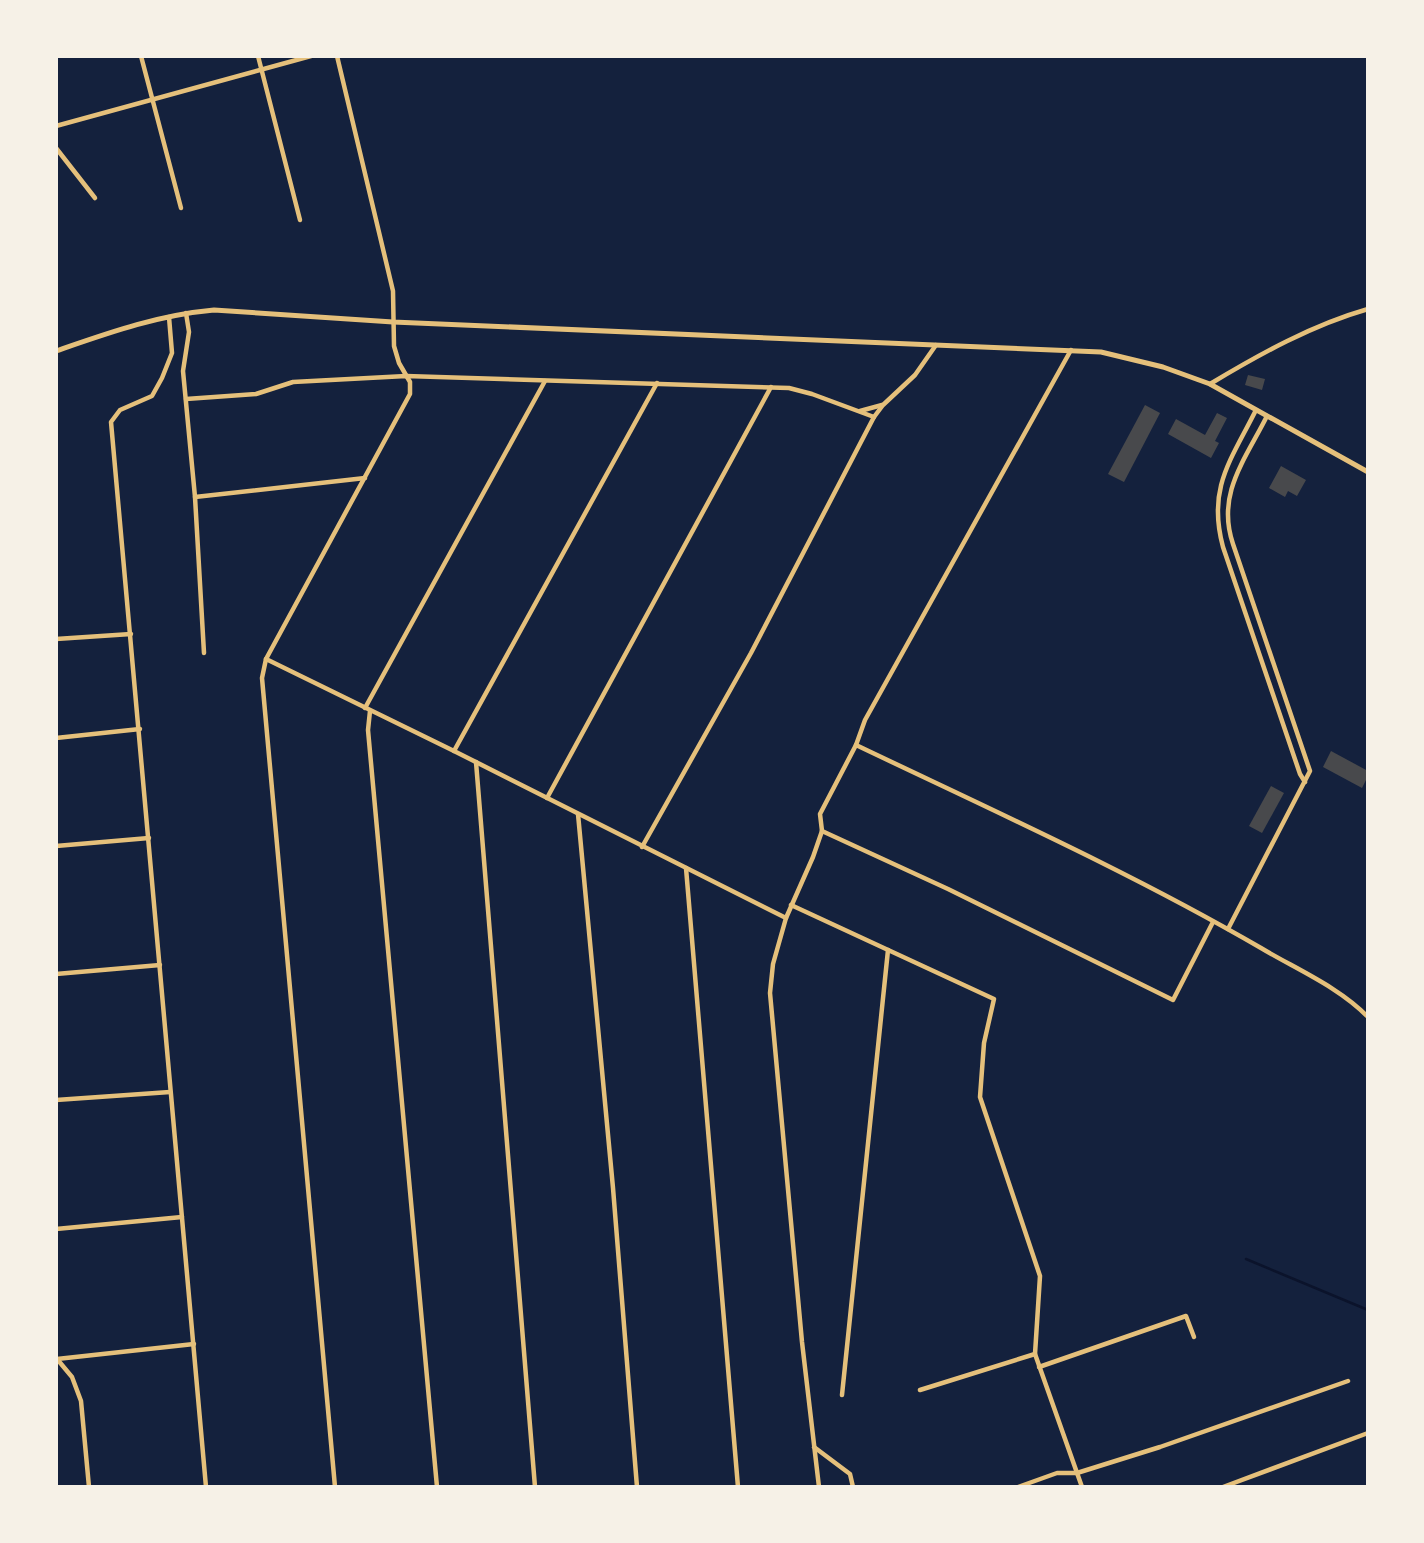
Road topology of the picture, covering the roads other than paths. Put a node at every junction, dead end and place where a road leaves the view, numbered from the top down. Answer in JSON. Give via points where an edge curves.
{"nodes":[{"id":1,"x":141,"y":56,"type":"edge"},
{"id":2,"x":258,"y":56,"type":"edge"},
{"id":3,"x":312,"y":56,"type":"edge"},
{"id":4,"x":337,"y":56,"type":"edge"},
{"id":5,"x":262,"y":69,"type":"junction"},
{"id":6,"x":153,"y":100,"type":"junction"},
{"id":7,"x":56,"y":125,"type":"edge"},
{"id":8,"x":56,"y":148,"type":"edge"},
{"id":9,"x":95,"y":198,"type":"dead end"},
{"id":10,"x":181,"y":208,"type":"dead end"},
{"id":11,"x":300,"y":220,"type":"dead end"},
{"id":12,"x":1368,"y":309,"type":"edge"},
{"id":13,"x":186,"y":313,"type":"junction"},
{"id":14,"x":169,"y":317,"type":"junction"},
{"id":15,"x":393,"y":322,"type":"junction"},
{"id":16,"x":936,"y":345,"type":"junction"},
{"id":17,"x":1071,"y":350,"type":"junction"},
{"id":18,"x":56,"y":351,"type":"edge"},
{"id":19,"x":406,"y":376,"type":"junction"},
{"id":20,"x":545,"y":381,"type":"junction"},
{"id":21,"x":657,"y":383,"type":"junction"},
{"id":22,"x":1210,"y":384,"type":"junction"},
{"id":23,"x":771,"y":387,"type":"junction"},
{"id":24,"x":187,"y":399,"type":"junction"},
{"id":25,"x":883,"y":405,"type":"junction"},
{"id":26,"x":1256,"y":410,"type":"junction"},
{"id":27,"x":859,"y":411,"type":"junction"},
{"id":28,"x":1267,"y":416,"type":"junction"},
{"id":29,"x":874,"y":417,"type":"junction"},
{"id":30,"x":1368,"y":472,"type":"edge"},
{"id":31,"x":365,"y":478,"type":"junction"},
{"id":32,"x":195,"y":497,"type":"junction"},
{"id":33,"x":131,"y":634,"type":"junction"},
{"id":34,"x":56,"y":639,"type":"edge"},
{"id":35,"x":204,"y":653,"type":"dead end"},
{"id":36,"x":265,"y":659,"type":"junction"},
{"id":37,"x":368,"y":709,"type":"junction"},
{"id":38,"x":140,"y":729,"type":"junction"},
{"id":39,"x":56,"y":738,"type":"edge"},
{"id":40,"x":856,"y":745,"type":"junction"},
{"id":41,"x":454,"y":751,"type":"junction"},
{"id":42,"x":476,"y":762,"type":"junction"},
{"id":43,"x":1306,"y":783,"type":"junction"},
{"id":44,"x":547,"y":799,"type":"junction"},
{"id":45,"x":578,"y":814,"type":"junction"},
{"id":46,"x":822,"y":831,"type":"junction"},
{"id":47,"x":149,"y":838,"type":"junction"},
{"id":48,"x":56,"y":846,"type":"edge"},
{"id":49,"x":642,"y":847,"type":"junction"},
{"id":50,"x":686,"y":868,"type":"junction"},
{"id":51,"x":791,"y":905,"type":"junction"},
{"id":52,"x":786,"y":918,"type":"junction"},
{"id":53,"x":1213,"y":922,"type":"junction"},
{"id":54,"x":1228,"y":929,"type":"junction"},
{"id":55,"x":888,"y":950,"type":"junction"},
{"id":56,"x":160,"y":965,"type":"junction"},
{"id":57,"x":56,"y":974,"type":"edge"},
{"id":58,"x":1368,"y":1017,"type":"edge"},
{"id":59,"x":170,"y":1092,"type":"junction"},
{"id":60,"x":56,"y":1100,"type":"edge"},
{"id":61,"x":182,"y":1217,"type":"junction"},
{"id":62,"x":56,"y":1229,"type":"edge"},
{"id":63,"x":1194,"y":1337,"type":"dead end"},
{"id":64,"x":194,"y":1344,"type":"junction"},
{"id":65,"x":1035,"y":1354,"type":"junction"},
{"id":66,"x":56,"y":1359,"type":"edge"},
{"id":67,"x":1039,"y":1367,"type":"junction"},
{"id":68,"x":1348,"y":1381,"type":"dead end"},
{"id":69,"x":920,"y":1390,"type":"dead end"},
{"id":70,"x":842,"y":1395,"type":"dead end"},
{"id":71,"x":1368,"y":1433,"type":"edge"},
{"id":72,"x":813,"y":1446,"type":"junction"},
{"id":73,"x":1077,"y":1473,"type":"junction"},
{"id":74,"x":89,"y":1487,"type":"edge"},
{"id":75,"x":206,"y":1487,"type":"edge"},
{"id":76,"x":335,"y":1487,"type":"edge"},
{"id":77,"x":437,"y":1487,"type":"edge"},
{"id":78,"x":535,"y":1487,"type":"edge"},
{"id":79,"x":637,"y":1487,"type":"edge"},
{"id":80,"x":737,"y":1487,"type":"edge"},
{"id":81,"x":819,"y":1487,"type":"edge"},
{"id":82,"x":853,"y":1487,"type":"edge"},
{"id":83,"x":1018,"y":1487,"type":"edge"},
{"id":84,"x":1082,"y":1487,"type":"edge"},
{"id":85,"x":1223,"y":1487,"type":"edge"}],
"edges":[{"from":1,"to":6,"type":"street"},
{"from":2,"to":5,"type":"street"},
{"from":3,"to":5,"type":"street"},
{"from":4,"to":15,"type":"street","via":[[393,291]]},
{"from":5,"to":6,"type":"street"},
{"from":5,"to":11,"type":"street"},
{"from":6,"to":7,"type":"street"},
{"from":6,"to":10,"type":"street"},
{"from":8,"to":9,"type":"street"},
{"from":12,"to":22,"type":"street","via":[[1306,332]]},
{"from":13,"to":14,"type":"street"},
{"from":13,"to":15,"type":"street","via":[[214,310]]},
{"from":13,"to":24,"type":"street","via":[[189,332],[183,371]]},
{"from":14,"to":18,"type":"street"},
{"from":14,"to":33,"type":"street","via":[[172,353],[162,378],[152,396],[120,410],[111,422]]},
{"from":15,"to":16,"type":"street"},
{"from":15,"to":19,"type":"street","via":[[394,346]]},
{"from":16,"to":17,"type":"street"},
{"from":16,"to":25,"type":"street","via":[[915,375]]},
{"from":17,"to":22,"type":"street","via":[[1163,366]]},
{"from":17,"to":40,"type":"street","via":[[865,720]]},
{"from":19,"to":20,"type":"street"},
{"from":19,"to":24,"type":"street","via":[[293,382],[256,394]]},
{"from":19,"to":31,"type":"street","via":[[410,394]]},
{"from":20,"to":21,"type":"street"},
{"from":20,"to":37,"type":"street"},
{"from":21,"to":23,"type":"street"},
{"from":21,"to":41,"type":"street"},
{"from":22,"to":26,"type":"street"},
{"from":23,"to":27,"type":"street","via":[[801,391]]},
{"from":23,"to":44,"type":"street"},
{"from":24,"to":32,"type":"street"},
{"from":25,"to":27,"type":"street"},
{"from":25,"to":29,"type":"street"},
{"from":26,"to":28,"type":"street"},
{"from":26,"to":43,"type":"street","via":[[1224,474],[1216,517]]},
{"from":27,"to":29,"type":"street"},
{"from":28,"to":30,"type":"street"},
{"from":28,"to":43,"type":"street","via":[[1230,491],[1226,517],[1310,771]]},
{"from":29,"to":49,"type":"street","via":[[756,645]]},
{"from":31,"to":32,"type":"street"},
{"from":31,"to":36,"type":"street"},
{"from":32,"to":35,"type":"street"},
{"from":33,"to":34,"type":"street"},
{"from":33,"to":38,"type":"street"},
{"from":36,"to":37,"type":"street"},
{"from":36,"to":76,"type":"street","via":[[262,678]]},
{"from":37,"to":41,"type":"street"},
{"from":37,"to":77,"type":"street"},
{"from":38,"to":39,"type":"street"},
{"from":38,"to":47,"type":"street"},
{"from":40,"to":46,"type":"street","via":[[820,814]]},
{"from":40,"to":53,"type":"street","via":[[1087,855]]},
{"from":41,"to":42,"type":"street"},
{"from":42,"to":44,"type":"street"},
{"from":42,"to":78,"type":"street"},
{"from":43,"to":54,"type":"street"},
{"from":44,"to":45,"type":"street"},
{"from":45,"to":49,"type":"street"},
{"from":45,"to":79,"type":"street"},
{"from":46,"to":51,"type":"street"},
{"from":46,"to":53,"type":"street","via":[[1172,1000]]},
{"from":47,"to":48,"type":"street"},
{"from":47,"to":56,"type":"street"},
{"from":49,"to":50,"type":"street"},
{"from":50,"to":52,"type":"street"},
{"from":50,"to":80,"type":"street"},
{"from":51,"to":52,"type":"street"},
{"from":51,"to":55,"type":"street"},
{"from":52,"to":72,"type":"street","via":[[770,993]]},
{"from":53,"to":54,"type":"street"},
{"from":54,"to":58,"type":"street","via":[[1348,999]]},
{"from":55,"to":65,"type":"street","via":[[994,999],[984,1043],[980,1097],[1040,1276]]},
{"from":55,"to":70,"type":"street"},
{"from":56,"to":57,"type":"street"},
{"from":56,"to":59,"type":"street"},
{"from":59,"to":60,"type":"street"},
{"from":59,"to":61,"type":"street"},
{"from":61,"to":62,"type":"street"},
{"from":61,"to":64,"type":"street"},
{"from":63,"to":67,"type":"street","via":[[1186,1316]]},
{"from":64,"to":66,"type":"street"},
{"from":64,"to":75,"type":"street"},
{"from":65,"to":67,"type":"street"},
{"from":65,"to":69,"type":"street"},
{"from":66,"to":74,"type":"street","via":[[72,1377],[81,1401]]},
{"from":67,"to":73,"type":"street"},
{"from":68,"to":73,"type":"street"},
{"from":71,"to":85,"type":"street"},
{"from":72,"to":81,"type":"street"},
{"from":72,"to":82,"type":"street","via":[[850,1474]]},
{"from":73,"to":83,"type":"street","via":[[1057,1473]]},
{"from":73,"to":84,"type":"street"}]}
